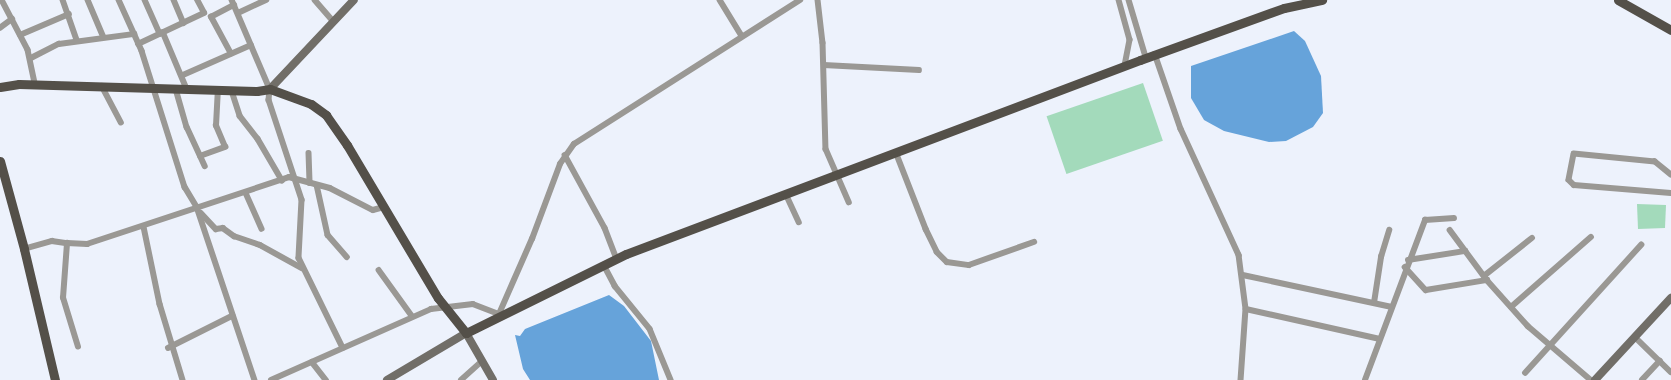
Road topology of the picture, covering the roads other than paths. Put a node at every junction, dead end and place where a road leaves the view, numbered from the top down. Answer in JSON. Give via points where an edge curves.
{"nodes":[{"id":1,"x":2,"y":0,"type":"edge"},
{"id":2,"x":63,"y":0,"type":"edge"},
{"id":3,"x":88,"y":0,"type":"edge"},
{"id":4,"x":145,"y":0,"type":"edge"},
{"id":5,"x":174,"y":0,"type":"edge"},
{"id":6,"x":197,"y":0,"type":"edge"},
{"id":7,"x":266,"y":0,"type":"edge"},
{"id":8,"x":315,"y":0,"type":"edge"},
{"id":9,"x":354,"y":0,"type":"edge"},
{"id":10,"x":720,"y":0,"type":"edge"},
{"id":11,"x":800,"y":0,"type":"edge"},
{"id":12,"x":818,"y":0,"type":"edge"},
{"id":13,"x":1119,"y":0,"type":"edge"},
{"id":14,"x":1129,"y":0,"type":"edge"},
{"id":15,"x":1322,"y":0,"type":"edge"},
{"id":16,"x":1618,"y":0,"type":"edge"},
{"id":17,"x":121,"y":1,"type":"edge"},
{"id":18,"x":233,"y":3,"type":"edge"},
{"id":19,"x":238,"y":13,"type":"junction"},
{"id":20,"x":69,"y":14,"type":"junction"},
{"id":21,"x":12,"y":19,"type":"junction"},
{"id":22,"x":0,"y":20,"type":"edge"},
{"id":23,"x":334,"y":22,"type":"junction"},
{"id":24,"x":184,"y":23,"type":"junction"},
{"id":25,"x":6,"y":24,"type":"junction"},
{"id":26,"x":0,"y":28,"type":"edge"},
{"id":27,"x":1671,"y":30,"type":"edge"},
{"id":28,"x":161,"y":33,"type":"junction"},
{"id":29,"x":134,"y":34,"type":"junction"},
{"id":30,"x":20,"y":35,"type":"junction"},
{"id":31,"x":103,"y":36,"type":"junction"},
{"id":32,"x":742,"y":36,"type":"junction"},
{"id":33,"x":77,"y":40,"type":"junction"},
{"id":34,"x":138,"y":44,"type":"junction"},
{"id":35,"x":251,"y":45,"type":"junction"},
{"id":36,"x":231,"y":54,"type":"junction"},
{"id":37,"x":1151,"y":56,"type":"junction"},
{"id":38,"x":31,"y":58,"type":"junction"},
{"id":39,"x":824,"y":65,"type":"junction"},
{"id":40,"x":1125,"y":65,"type":"junction"},
{"id":41,"x":919,"y":70,"type":"dead end"},
{"id":42,"x":183,"y":75,"type":"junction"},
{"id":43,"x":35,"y":84,"type":"junction"},
{"id":44,"x":102,"y":86,"type":"junction"},
{"id":45,"x":0,"y":87,"type":"edge"},
{"id":46,"x":154,"y":88,"type":"junction"},
{"id":47,"x":176,"y":89,"type":"junction"},
{"id":48,"x":187,"y":89,"type":"junction"},
{"id":49,"x":270,"y":89,"type":"junction"},
{"id":50,"x":218,"y":90,"type":"junction"},
{"id":51,"x":232,"y":91,"type":"junction"},
{"id":52,"x":121,"y":122,"type":"dead end"},
{"id":53,"x":896,"y":152,"type":"junction"},
{"id":54,"x":309,"y":153,"type":"dead end"},
{"id":55,"x":565,"y":155,"type":"junction"},
{"id":56,"x":200,"y":156,"type":"junction"},
{"id":57,"x":0,"y":161,"type":"edge"},
{"id":58,"x":205,"y":166,"type":"dead end"},
{"id":59,"x":838,"y":174,"type":"junction"},
{"id":60,"x":1671,"y":176,"type":"edge"},
{"id":61,"x":282,"y":180,"type":"junction"},
{"id":62,"x":296,"y":180,"type":"junction"},
{"id":63,"x":310,"y":183,"type":"junction"},
{"id":64,"x":317,"y":185,"type":"junction"},
{"id":65,"x":246,"y":193,"type":"junction"},
{"id":66,"x":1671,"y":193,"type":"edge"},
{"id":67,"x":786,"y":194,"type":"junction"},
{"id":68,"x":849,"y":202,"type":"dead end"},
{"id":69,"x":197,"y":207,"type":"junction"},
{"id":70,"x":384,"y":207,"type":"junction"},
{"id":71,"x":1454,"y":218,"type":"dead end"},
{"id":72,"x":799,"y":222,"type":"dead end"},
{"id":73,"x":144,"y":227,"type":"junction"},
{"id":74,"x":262,"y":229,"type":"dead end"},
{"id":75,"x":1389,"y":230,"type":"dead end"},
{"id":76,"x":1450,"y":230,"type":"dead end"},
{"id":77,"x":1591,"y":237,"type":"dead end"},
{"id":78,"x":1532,"y":238,"type":"dead end"},
{"id":79,"x":1034,"y":242,"type":"dead end"},
{"id":80,"x":67,"y":243,"type":"junction"},
{"id":81,"x":1642,"y":245,"type":"dead end"},
{"id":82,"x":24,"y":248,"type":"junction"},
{"id":83,"x":1465,"y":251,"type":"junction"},
{"id":84,"x":347,"y":256,"type":"dead end"},
{"id":85,"x":617,"y":259,"type":"junction"},
{"id":86,"x":1408,"y":260,"type":"junction"},
{"id":87,"x":604,"y":265,"type":"junction"},
{"id":88,"x":1405,"y":267,"type":"junction"},
{"id":89,"x":302,"y":268,"type":"junction"},
{"id":90,"x":379,"y":270,"type":"dead end"},
{"id":91,"x":1243,"y":275,"type":"junction"},
{"id":92,"x":1485,"y":278,"type":"junction"},
{"id":93,"x":1671,"y":298,"type":"edge"},
{"id":94,"x":1374,"y":303,"type":"junction"},
{"id":95,"x":1392,"y":307,"type":"junction"},
{"id":96,"x":1511,"y":307,"type":"junction"},
{"id":97,"x":446,"y":308,"type":"junction"},
{"id":98,"x":1246,"y":309,"type":"junction"},
{"id":99,"x":499,"y":314,"type":"junction"},
{"id":100,"x":232,"y":316,"type":"junction"},
{"id":101,"x":412,"y":316,"type":"junction"},
{"id":102,"x":466,"y":333,"type":"junction"},
{"id":103,"x":1635,"y":337,"type":"junction"},
{"id":104,"x":1380,"y":339,"type":"junction"},
{"id":105,"x":1549,"y":344,"type":"junction"},
{"id":106,"x":78,"y":347,"type":"dead end"},
{"id":107,"x":170,"y":347,"type":"junction"},
{"id":108,"x":343,"y":348,"type":"junction"},
{"id":109,"x":482,"y":361,"type":"junction"},
{"id":110,"x":1660,"y":361,"type":"junction"},
{"id":111,"x":312,"y":362,"type":"junction"},
{"id":112,"x":1671,"y":372,"type":"edge"},
{"id":113,"x":1526,"y":373,"type":"dead end"},
{"id":114,"x":398,"y":377,"type":"edge"},
{"id":115,"x":1599,"y":379,"type":"edge"},
{"id":116,"x":55,"y":380,"type":"edge"},
{"id":117,"x":183,"y":380,"type":"edge"},
{"id":118,"x":255,"y":380,"type":"edge"},
{"id":119,"x":271,"y":380,"type":"edge"},
{"id":120,"x":326,"y":380,"type":"edge"},
{"id":121,"x":388,"y":380,"type":"edge"},
{"id":122,"x":461,"y":380,"type":"edge"},
{"id":123,"x":493,"y":380,"type":"edge"},
{"id":124,"x":671,"y":380,"type":"edge"},
{"id":125,"x":1241,"y":380,"type":"edge"},
{"id":126,"x":1365,"y":380,"type":"edge"},
{"id":127,"x":1591,"y":380,"type":"edge"},
{"id":128,"x":1642,"y":380,"type":"edge"}],
"edges":[{"from":1,"to":21,"type":"street"},
{"from":2,"to":20,"type":"street"},
{"from":3,"to":31,"type":"street"},
{"from":4,"to":28,"type":"street"},
{"from":5,"to":24,"type":"street"},
{"from":6,"to":24,"type":"street","via":[[204,13]]},
{"from":7,"to":19,"type":"street"},
{"from":8,"to":23,"type":"street"},
{"from":9,"to":23,"type":"main road"},
{"from":10,"to":32,"type":"street"},
{"from":11,"to":32,"type":"street"},
{"from":12,"to":39,"type":"street"},
{"from":13,"to":40,"type":"street","via":[[1130,40]]},
{"from":14,"to":37,"type":"street"},
{"from":15,"to":37,"type":"main road","via":[[1284,8]]},
{"from":16,"to":27,"type":"main road"},
{"from":17,"to":29,"type":"street"},
{"from":18,"to":19,"type":"street"},
{"from":18,"to":36,"type":"street","via":[[210,17]]},
{"from":19,"to":35,"type":"street"},
{"from":20,"to":30,"type":"street"},
{"from":20,"to":33,"type":"street"},
{"from":21,"to":25,"type":"street"},
{"from":21,"to":30,"type":"street"},
{"from":22,"to":25,"type":"street"},
{"from":23,"to":49,"type":"main road"},
{"from":24,"to":28,"type":"street"},
{"from":25,"to":26,"type":"street"},
{"from":28,"to":34,"type":"street"},
{"from":28,"to":42,"type":"street"},
{"from":29,"to":31,"type":"street"},
{"from":29,"to":34,"type":"street"},
{"from":30,"to":38,"type":"street"},
{"from":31,"to":33,"type":"street"},
{"from":32,"to":55,"type":"street","via":[[574,144]]},
{"from":33,"to":38,"type":"street","via":[[59,44]]},
{"from":34,"to":46,"type":"street"},
{"from":35,"to":36,"type":"street"},
{"from":35,"to":49,"type":"street"},
{"from":36,"to":42,"type":"street"},
{"from":37,"to":40,"type":"main road"},
{"from":37,"to":91,"type":"street","via":[[1181,129],[1229,229]]},
{"from":38,"to":43,"type":"street"},
{"from":39,"to":41,"type":"street"},
{"from":39,"to":59,"type":"street","via":[[826,149]]},
{"from":40,"to":53,"type":"main road"},
{"from":42,"to":48,"type":"street"},
{"from":43,"to":44,"type":"main road"},
{"from":43,"to":45,"type":"main road"},
{"from":44,"to":46,"type":"main road"},
{"from":44,"to":52,"type":"street"},
{"from":46,"to":47,"type":"main road"},
{"from":46,"to":69,"type":"street","via":[[185,187]]},
{"from":47,"to":48,"type":"main road"},
{"from":47,"to":56,"type":"street","via":[[186,127]]},
{"from":48,"to":50,"type":"main road"},
{"from":49,"to":51,"type":"main road"},
{"from":49,"to":62,"type":"street","via":[[269,100]]},
{"from":49,"to":70,"type":"main road","via":[[311,104],[326,115]]},
{"from":50,"to":51,"type":"main road"},
{"from":50,"to":56,"type":"street","via":[[216,126],[225,147]]},
{"from":51,"to":61,"type":"street","via":[[240,116]]},
{"from":53,"to":59,"type":"main road"},
{"from":53,"to":79,"type":"street","via":[[926,230],[937,252],[947,262],[968,265]]},
{"from":54,"to":63,"type":"street"},
{"from":55,"to":85,"type":"street","via":[[571,161]]},
{"from":55,"to":99,"type":"street"},
{"from":56,"to":58,"type":"street"},
{"from":57,"to":82,"type":"main road"},
{"from":59,"to":67,"type":"main road"},
{"from":59,"to":68,"type":"street"},
{"from":60,"to":66,"type":"street","via":[[1655,162],[1574,154],[1569,180],[1574,185]]},
{"from":61,"to":62,"type":"street"},
{"from":61,"to":65,"type":"street"},
{"from":62,"to":63,"type":"street"},
{"from":62,"to":89,"type":"street","via":[[302,200],[298,248]]},
{"from":63,"to":64,"type":"street"},
{"from":64,"to":70,"type":"street","via":[[354,198],[373,210]]},
{"from":64,"to":84,"type":"street","via":[[328,235]]},
{"from":65,"to":69,"type":"street"},
{"from":65,"to":74,"type":"street"},
{"from":67,"to":72,"type":"street"},
{"from":67,"to":85,"type":"main road"},
{"from":69,"to":73,"type":"street"},
{"from":69,"to":89,"type":"street","via":[[208,224],[216,229],[223,228]]},
{"from":69,"to":100,"type":"street"},
{"from":70,"to":97,"type":"main road"},
{"from":71,"to":86,"type":"street","via":[[1425,220]]},
{"from":73,"to":80,"type":"street","via":[[87,244]]},
{"from":73,"to":107,"type":"street"},
{"from":75,"to":94,"type":"street","via":[[1380,258]]},
{"from":76,"to":83,"type":"street"},
{"from":77,"to":96,"type":"street"},
{"from":78,"to":92,"type":"street"},
{"from":80,"to":82,"type":"street","via":[[52,241]]},
{"from":80,"to":106,"type":"street","via":[[62,298]]},
{"from":81,"to":105,"type":"street"},
{"from":82,"to":116,"type":"main road"},
{"from":83,"to":86,"type":"street"},
{"from":83,"to":92,"type":"street"},
{"from":85,"to":87,"type":"main road"},
{"from":86,"to":88,"type":"street"},
{"from":87,"to":99,"type":"main road"},
{"from":87,"to":124,"type":"street","via":[[615,286],[650,329]]},
{"from":88,"to":92,"type":"street","via":[[1426,290]]},
{"from":88,"to":95,"type":"street"},
{"from":89,"to":108,"type":"street"},
{"from":90,"to":101,"type":"street"},
{"from":91,"to":94,"type":"street"},
{"from":91,"to":98,"type":"street"},
{"from":92,"to":96,"type":"street"},
{"from":93,"to":103,"type":"main road"},
{"from":94,"to":95,"type":"street"},
{"from":95,"to":104,"type":"street"},
{"from":96,"to":105,"type":"street"},
{"from":97,"to":99,"type":"street","via":[[473,304]]},
{"from":97,"to":101,"type":"street"},
{"from":97,"to":102,"type":"main road"},
{"from":98,"to":104,"type":"street"},
{"from":98,"to":125,"type":"street"},
{"from":99,"to":102,"type":"main road"},
{"from":100,"to":107,"type":"street"},
{"from":100,"to":118,"type":"street"},
{"from":101,"to":108,"type":"street"},
{"from":102,"to":109,"type":"main road"},
{"from":102,"to":114,"type":"main road"},
{"from":103,"to":110,"type":"street"},
{"from":103,"to":115,"type":"main road"},
{"from":104,"to":126,"type":"street"},
{"from":105,"to":113,"type":"street"},
{"from":105,"to":127,"type":"street"},
{"from":107,"to":117,"type":"street"},
{"from":108,"to":111,"type":"street"},
{"from":109,"to":122,"type":"street"},
{"from":109,"to":123,"type":"main road"},
{"from":110,"to":112,"type":"street"},
{"from":110,"to":128,"type":"street"},
{"from":111,"to":119,"type":"street"},
{"from":111,"to":120,"type":"street"},
{"from":114,"to":121,"type":"main road"}]}
